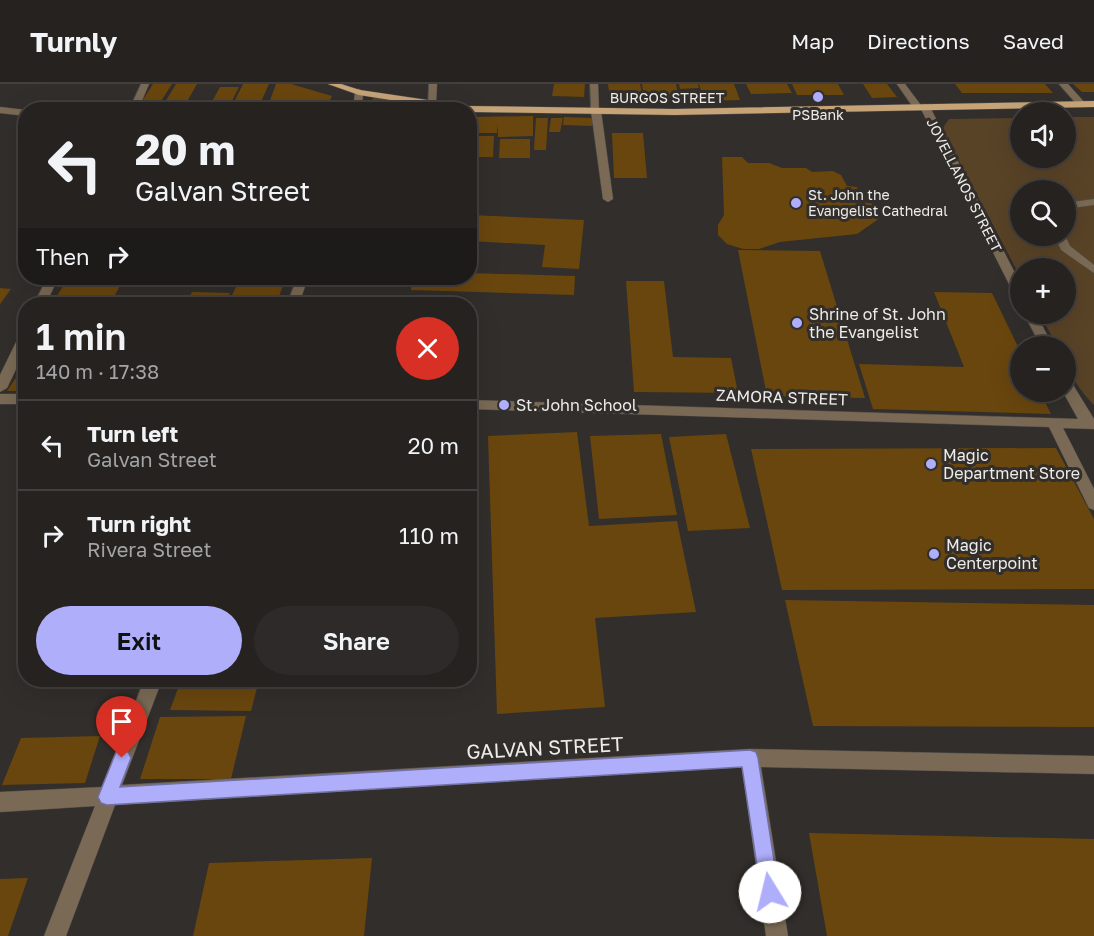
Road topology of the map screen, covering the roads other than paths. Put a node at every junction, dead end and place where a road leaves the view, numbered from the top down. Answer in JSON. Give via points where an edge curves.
{"nodes":[{"id":1,"x":145,"y":84,"type":"edge"},
{"id":2,"x":332,"y":84,"type":"edge"},
{"id":3,"x":433,"y":84,"type":"edge"},
{"id":4,"x":594,"y":84,"type":"edge"},
{"id":5,"x":901,"y":84,"type":"edge"},
{"id":6,"x":1063,"y":84,"type":"edge"},
{"id":7,"x":359,"y":92,"type":"junction"},
{"id":8,"x":137,"y":102,"type":"edge"},
{"id":9,"x":358,"y":102,"type":"edge"},
{"id":10,"x":425,"y":102,"type":"edge"},
{"id":11,"x":432,"y":102,"type":"edge"},
{"id":12,"x":1094,"y":104,"type":"edge"},
{"id":13,"x":1082,"y":105,"type":"junction"},
{"id":14,"x":921,"y":107,"type":"junction"},
{"id":15,"x":477,"y":109,"type":"edge"},
{"id":16,"x":0,"y":110,"type":"edge"},
{"id":17,"x":596,"y":111,"type":"junction"},
{"id":18,"x":18,"y":112,"type":"edge"},
{"id":19,"x":609,"y":199,"type":"dead end"},
{"id":20,"x":1094,"y":202,"type":"edge"},
{"id":21,"x":1076,"y":204,"type":"edge"},
{"id":22,"x":1064,"y":246,"type":"edge"},
{"id":23,"x":1094,"y":270,"type":"edge"},
{"id":24,"x":1010,"y":275,"type":"edge"},
{"id":25,"x":18,"y":351,"type":"edge"},
{"id":26,"x":0,"y":388,"type":"edge"},
{"id":27,"x":0,"y":399,"type":"edge"},
{"id":28,"x":18,"y":399,"type":"edge"},
{"id":29,"x":1076,"y":400,"type":"edge"},
{"id":30,"x":477,"y":405,"type":"edge"},
{"id":31,"x":1053,"y":422,"type":"junction"},
{"id":32,"x":1091,"y":424,"type":"edge"},
{"id":33,"x":1094,"y":504,"type":"edge"},
{"id":34,"x":150,"y":687,"type":"edge"},
{"id":35,"x":750,"y":758,"type":"junction"},
{"id":36,"x":1094,"y":765,"type":"edge"},
{"id":37,"x":107,"y":797,"type":"junction"},
{"id":38,"x":0,"y":802,"type":"edge"},
{"id":39,"x":55,"y":936,"type":"edge"},
{"id":40,"x":777,"y":936,"type":"edge"}],
"edges":[{"from":1,"to":8,"type":"street"},
{"from":2,"to":7,"type":"main road"},
{"from":3,"to":11,"type":"street"},
{"from":4,"to":17,"type":"street"},
{"from":5,"to":14,"type":"street","name":"JOVELLANOS STREET"},
{"from":6,"to":13,"type":"street"},
{"from":7,"to":9,"type":"street"},
{"from":7,"to":10,"type":"main road"},
{"from":12,"to":13,"type":"main road","name":"BURGOS STREET"},
{"from":13,"to":14,"type":"main road","name":"BURGOS STREET"},
{"from":14,"to":17,"type":"main road","name":"BURGOS STREET"},
{"from":14,"to":24,"type":"street","name":"JOVELLANOS STREET"},
{"from":15,"to":17,"type":"main road","name":"BURGOS STREET"},
{"from":16,"to":18,"type":"street"},
{"from":17,"to":19,"type":"street"},
{"from":20,"to":21,"type":"street"},
{"from":22,"to":23,"type":"street"},
{"from":25,"to":26,"type":"street"},
{"from":27,"to":28,"type":"street"},
{"from":29,"to":32,"type":"street"},
{"from":30,"to":31,"type":"street","name":"ZAMORA STREET"},
{"from":31,"to":32,"type":"street","name":"ZAMORA STREET"},
{"from":31,"to":33,"type":"street"},
{"from":34,"to":37,"type":"street"},
{"from":35,"to":36,"type":"street","name":"GALVAN STREET"},
{"from":35,"to":37,"type":"street","name":"GALVAN STREET"},
{"from":35,"to":40,"type":"street"},
{"from":37,"to":38,"type":"street","name":"GALVAN STREET"},
{"from":37,"to":39,"type":"street"}]}
